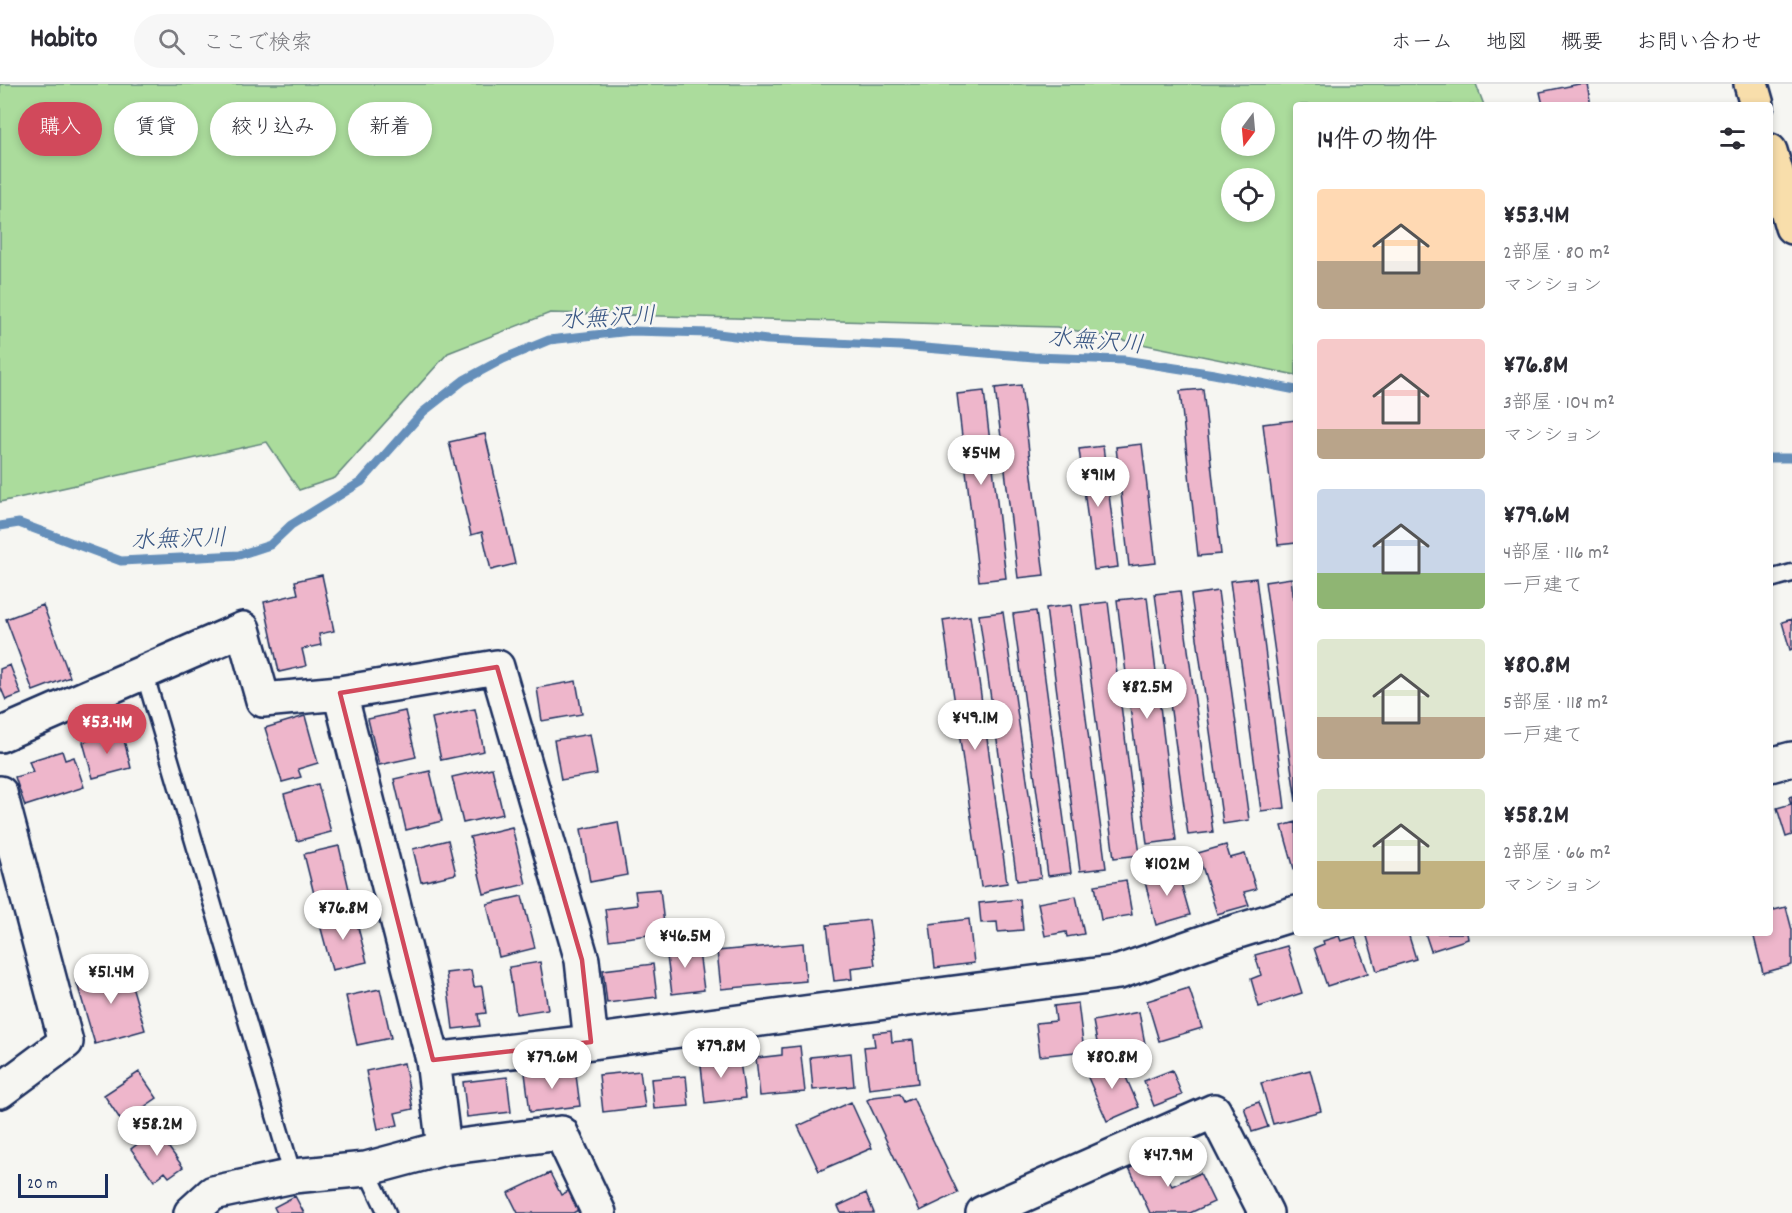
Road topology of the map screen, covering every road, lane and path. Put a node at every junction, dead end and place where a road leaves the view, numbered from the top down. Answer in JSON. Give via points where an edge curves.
{"nodes":[{"id":1,"x":1751,"y":84,"type":"edge"},
{"id":2,"x":1756,"y":102,"type":"edge"},
{"id":3,"x":1773,"y":161,"type":"edge"},
{"id":4,"x":1792,"y":227,"type":"edge"},
{"id":5,"x":1792,"y":573,"type":"edge"},
{"id":6,"x":1773,"y":578,"type":"edge"},
{"id":7,"x":144,"y":672,"type":"junction"},
{"id":8,"x":340,"y":693,"type":"junction"},
{"id":9,"x":0,"y":735,"type":"edge"},
{"id":10,"x":1792,"y":759,"type":"edge"},
{"id":11,"x":1773,"y":764,"type":"edge"},
{"id":12,"x":0,"y":793,"type":"edge"},
{"id":13,"x":1293,"y":914,"type":"edge"},
{"id":14,"x":591,"y":1042,"type":"junction"},
{"id":15,"x":433,"y":1060,"type":"junction"},
{"id":16,"x":0,"y":1091,"type":"edge"},
{"id":17,"x":444,"y":1148,"type":"junction"},
{"id":18,"x":366,"y":1169,"type":"junction"},
{"id":19,"x":293,"y":1176,"type":"junction"},
{"id":20,"x":1026,"y":1205,"type":"edge"},
{"id":21,"x":191,"y":1213,"type":"edge"},
{"id":22,"x":387,"y":1213,"type":"edge"},
{"id":23,"x":599,"y":1213,"type":"edge"},
{"id":24,"x":983,"y":1213,"type":"edge"},
{"id":25,"x":1266,"y":1213,"type":"edge"}],
"edges":[{"from":1,"to":2,"type":"highway"},
{"from":3,"to":4,"type":"highway"},
{"from":5,"to":6,"type":"lane"},
{"from":7,"to":8,"type":"street","via":[[243,629],[263,700]]},
{"from":7,"to":9,"type":"street"},
{"from":7,"to":19,"type":"lane"},
{"from":8,"to":14,"type":"street","via":[[497,667],[582,960]]},
{"from":8,"to":15,"type":"street"},
{"from":10,"to":11,"type":"street"},
{"from":12,"to":16,"type":"street","via":[[66,1042]]},
{"from":13,"to":14,"type":"street","via":[[1119,972]]},
{"from":14,"to":15,"type":"street"},
{"from":15,"to":17,"type":"street"},
{"from":17,"to":18,"type":"street"},
{"from":17,"to":23,"type":"street","via":[[561,1133]]},
{"from":18,"to":19,"type":"street"},
{"from":18,"to":22,"type":"lane"},
{"from":19,"to":21,"type":"street","via":[[213,1193]]},
{"from":20,"to":24,"type":"street"},
{"from":20,"to":25,"type":"street","via":[[1214,1111]]}]}
